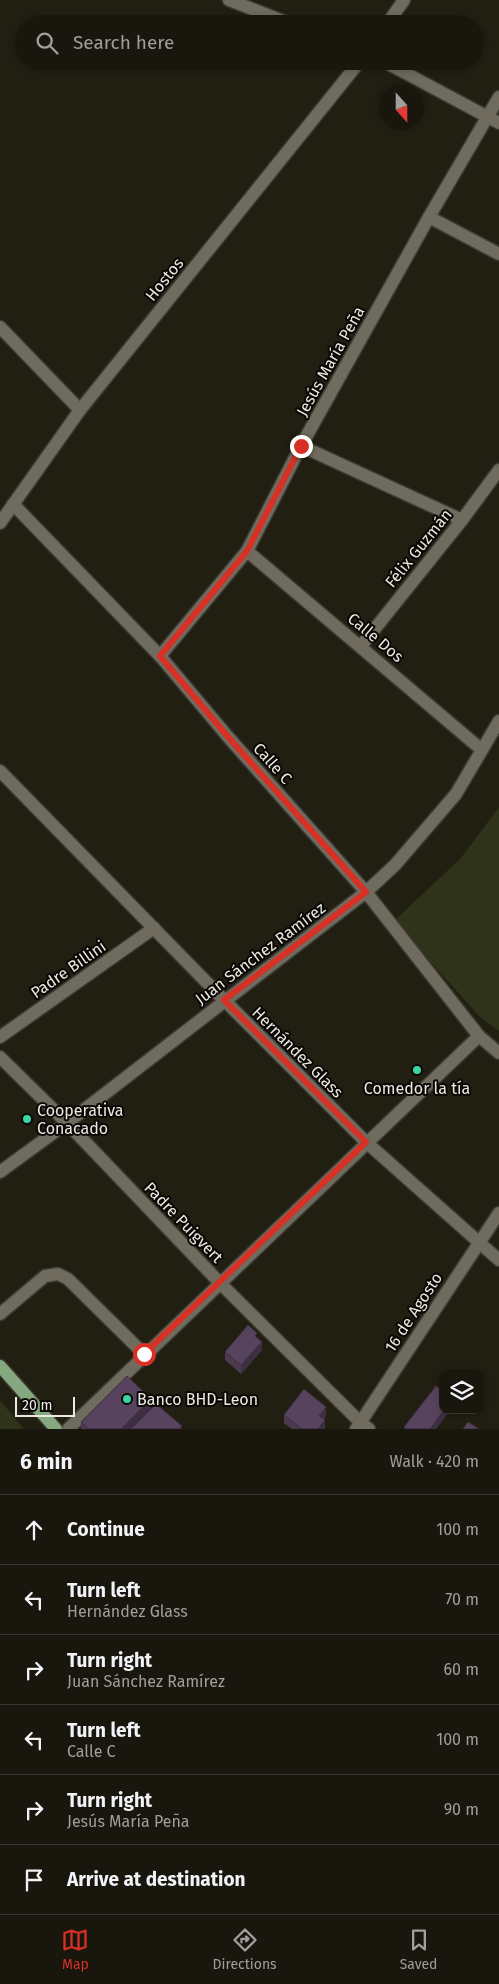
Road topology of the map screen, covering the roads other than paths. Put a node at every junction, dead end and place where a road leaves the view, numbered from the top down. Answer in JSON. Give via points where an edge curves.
{"nodes":[{"id":1,"x":229,"y":0,"type":"edge"},
{"id":2,"x":404,"y":0,"type":"edge"},
{"id":3,"x":268,"y":15,"type":"edge"},
{"id":4,"x":393,"y":15,"type":"edge"},
{"id":5,"x":353,"y":70,"type":"edge"},
{"id":6,"x":400,"y":70,"type":"edge"},
{"id":7,"x":499,"y":97,"type":"edge"},
{"id":8,"x":487,"y":116,"type":"junction"},
{"id":9,"x":499,"y":123,"type":"edge"},
{"id":10,"x":429,"y":217,"type":"junction"},
{"id":11,"x":499,"y":254,"type":"edge"},
{"id":12,"x":0,"y":327,"type":"edge"},
{"id":13,"x":80,"y":410,"type":"junction"},
{"id":14,"x":301,"y":446,"type":"junction"},
{"id":15,"x":499,"y":470,"type":"edge"},
{"id":16,"x":13,"y":504,"type":"junction"},
{"id":17,"x":462,"y":520,"type":"junction"},
{"id":18,"x":0,"y":523,"type":"edge"},
{"id":19,"x":247,"y":551,"type":"junction"},
{"id":20,"x":361,"y":646,"type":"junction"},
{"id":21,"x":160,"y":656,"type":"junction"},
{"id":22,"x":499,"y":721,"type":"edge"},
{"id":23,"x":482,"y":750,"type":"junction"},
{"id":24,"x":0,"y":771,"type":"edge"},
{"id":25,"x":366,"y":892,"type":"junction"},
{"id":26,"x":154,"y":928,"type":"junction"},
{"id":27,"x":224,"y":1000,"type":"junction"},
{"id":28,"x":478,"y":1036,"type":"junction"},
{"id":29,"x":0,"y":1037,"type":"edge"},
{"id":30,"x":499,"y":1053,"type":"edge"},
{"id":31,"x":0,"y":1057,"type":"edge"},
{"id":32,"x":67,"y":1123,"type":"junction"},
{"id":33,"x":366,"y":1142,"type":"junction"},
{"id":34,"x":0,"y":1172,"type":"edge"},
{"id":35,"x":499,"y":1213,"type":"edge"},
{"id":36,"x":479,"y":1242,"type":"junction"},
{"id":37,"x":499,"y":1260,"type":"edge"},
{"id":38,"x":220,"y":1283,"type":"junction"},
{"id":39,"x":0,"y":1314,"type":"edge"},
{"id":40,"x":144,"y":1354,"type":"junction"},
{"id":41,"x":0,"y":1366,"type":"edge"},
{"id":42,"x":362,"y":1427,"type":"edge"},
{"id":43,"x":56,"y":1429,"type":"edge"},
{"id":44,"x":68,"y":1429,"type":"edge"}],
"edges":[{"from":1,"to":3,"type":"street"},
{"from":2,"to":4,"type":"street"},
{"from":5,"to":13,"type":"street","name":"Hostos"},
{"from":6,"to":8,"type":"street"},
{"from":7,"to":8,"type":"street","name":"Jesús María Peña"},
{"from":8,"to":9,"type":"street"},
{"from":8,"to":10,"type":"street","name":"Jesús María Peña"},
{"from":10,"to":11,"type":"street"},
{"from":10,"to":14,"type":"street","name":"Jesús María Peña"},
{"from":12,"to":13,"type":"street"},
{"from":13,"to":16,"type":"street","name":"Hostos"},
{"from":14,"to":17,"type":"street"},
{"from":14,"to":19,"type":"street","name":"Jesús María Peña"},
{"from":15,"to":17,"type":"street","name":"Félix Guzmán"},
{"from":16,"to":18,"type":"street","name":"Hostos"},
{"from":16,"to":21,"type":"street","name":"Calle C"},
{"from":17,"to":20,"type":"street","name":"Félix Guzmán"},
{"from":19,"to":20,"type":"street","name":"Calle Dos"},
{"from":19,"to":21,"type":"street","name":"Jesús María Peña"},
{"from":20,"to":23,"type":"street","name":"Calle Dos"},
{"from":21,"to":25,"type":"street","name":"Calle C"},
{"from":22,"to":23,"type":"street","name":"Juan Sánchez Ramírez"},
{"from":23,"to":25,"type":"street","name":"Juan Sánchez Ramírez","via":[[456,794],[396,865]]},
{"from":24,"to":26,"type":"street","name":"Hernández Glass"},
{"from":25,"to":27,"type":"street","name":"Juan Sánchez Ramírez"},
{"from":25,"to":28,"type":"street","name":"Calle C"},
{"from":26,"to":27,"type":"street","name":"Hernández Glass"},
{"from":26,"to":29,"type":"street","name":"Padre Billini"},
{"from":27,"to":32,"type":"street","name":"Juan Sánchez Ramírez"},
{"from":27,"to":33,"type":"street","name":"Hernández Glass"},
{"from":28,"to":30,"type":"street","name":"Calle C"},
{"from":28,"to":33,"type":"street"},
{"from":31,"to":32,"type":"street","name":"Padre Puigvert"},
{"from":32,"to":34,"type":"street","name":"Juan Sánchez Ramírez"},
{"from":32,"to":38,"type":"street","name":"Padre Puigvert"},
{"from":33,"to":36,"type":"street","name":"Hernández Glass"},
{"from":33,"to":38,"type":"street"},
{"from":35,"to":36,"type":"street","name":"16 de Agosto"},
{"from":36,"to":37,"type":"street","name":"Hernández Glass"},
{"from":36,"to":42,"type":"street","name":"16 de Agosto"},
{"from":38,"to":40,"type":"street"},
{"from":38,"to":42,"type":"street","name":"Padre Puigvert"},
{"from":39,"to":40,"type":"street","via":[[45,1276],[58,1274],[68,1279]]},
{"from":40,"to":44,"type":"street"},
{"from":41,"to":43,"type":"main road"}]}
